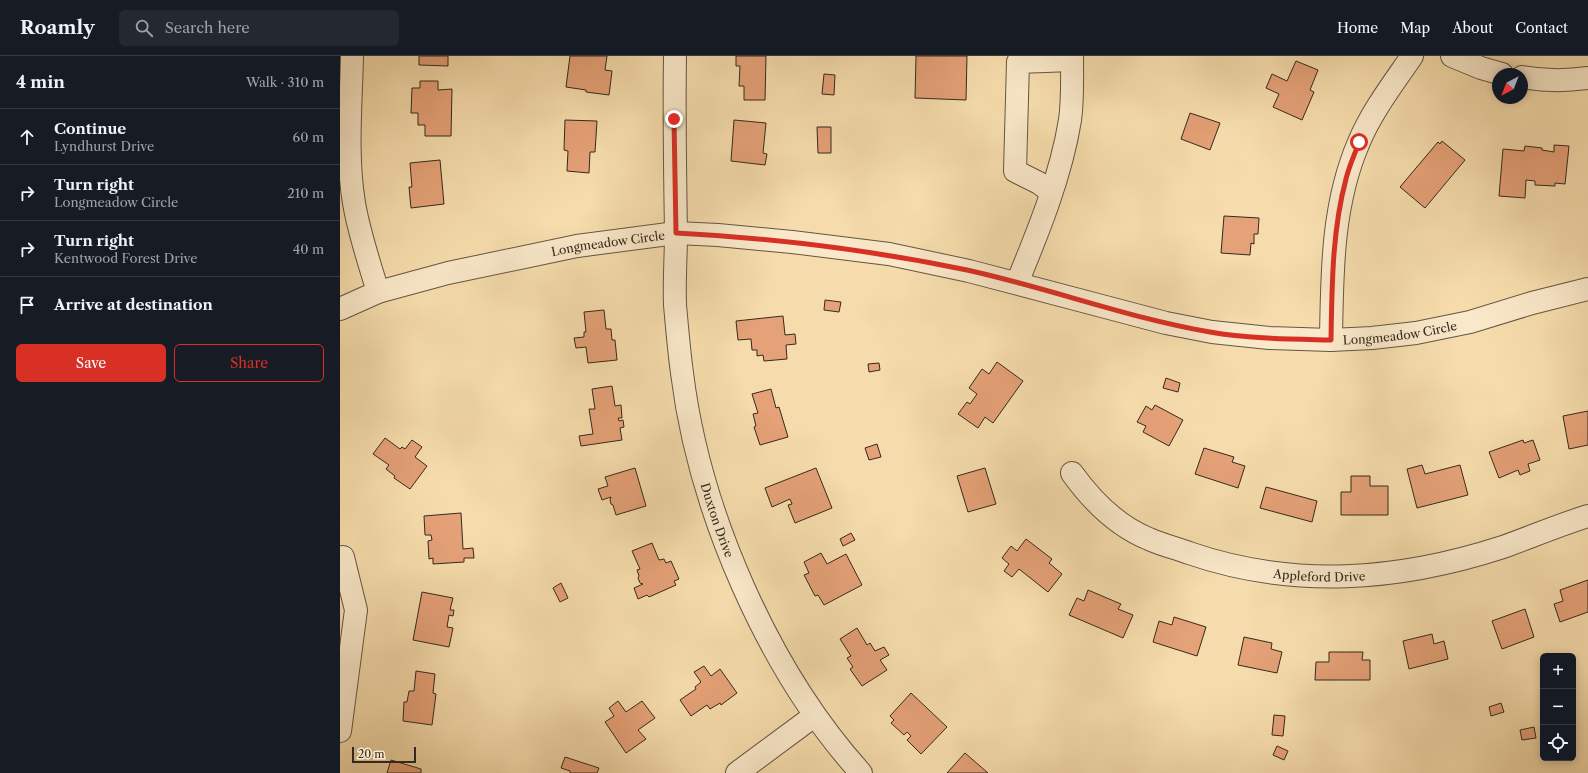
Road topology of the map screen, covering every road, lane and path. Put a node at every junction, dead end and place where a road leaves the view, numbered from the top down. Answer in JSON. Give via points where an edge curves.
{"nodes":[{"id":1,"x":352,"y":56,"type":"edge"},
{"id":2,"x":676,"y":56,"type":"edge"},
{"id":3,"x":1412,"y":56,"type":"edge"},
{"id":4,"x":1452,"y":56,"type":"edge"},
{"id":5,"x":1072,"y":58,"type":"edge"},
{"id":6,"x":1492,"y":71,"type":"edge"},
{"id":7,"x":1528,"y":78,"type":"edge"},
{"id":8,"x":1588,"y":78,"type":"edge"},
{"id":9,"x":1051,"y":192,"type":"junction"},
{"id":10,"x":676,"y":233,"type":"junction"},
{"id":11,"x":1017,"y":283,"type":"junction"},
{"id":12,"x":1588,"y":289,"type":"edge"},
{"id":13,"x":378,"y":292,"type":"junction"},
{"id":14,"x":340,"y":308,"type":"edge"},
{"id":15,"x":1331,"y":340,"type":"junction"},
{"id":16,"x":1072,"y":473,"type":"dead end"},
{"id":17,"x":1588,"y":516,"type":"edge"},
{"id":18,"x":343,"y":558,"type":"dead end"},
{"id":19,"x":814,"y":716,"type":"junction"},
{"id":20,"x":340,"y":731,"type":"edge"},
{"id":21,"x":737,"y":773,"type":"edge"},
{"id":22,"x":861,"y":773,"type":"edge"}],
"edges":[{"from":1,"to":13,"type":"street","via":[[350,164],[354,203]]},
{"from":2,"to":10,"type":"street","name":"Duxton Drive"},
{"from":3,"to":15,"type":"street","via":[[1377,107],[1359,142],[1346,178],[1338,216],[1332,285]]},
{"from":4,"to":6,"type":"street"},
{"from":5,"to":9,"type":"street","via":[[1070,120]]},
{"from":5,"to":9,"type":"street","via":[[1018,62],[1015,171]]},
{"from":7,"to":8,"type":"street"},
{"from":9,"to":11,"type":"street"},
{"from":10,"to":11,"type":"street","name":"Longmeadow Circle","via":[[792,242],[889,254]]},
{"from":10,"to":13,"type":"street","name":"Longmeadow Circle","via":[[570,247],[448,273]]},
{"from":10,"to":19,"type":"street","name":"Duxton Drive","via":[[675,304],[682,374],[692,434],[707,490],[747,593],[773,646]]},
{"from":11,"to":15,"type":"street","name":"Longmeadow Circle","via":[[1166,323],[1212,332],[1269,338]]},
{"from":12,"to":15,"type":"street","name":"Longmeadow Circle","via":[[1470,322],[1416,333]]},
{"from":13,"to":14,"type":"street","name":"Longmeadow Circle"},
{"from":16,"to":17,"type":"street","name":"Appleford Drive","via":[[1099,506],[1122,524],[1148,539],[1203,558],[1294,576],[1341,577],[1384,574],[1444,562],[1502,547]]},
{"from":18,"to":20,"type":"street","via":[[356,610]]},
{"from":19,"to":21,"type":"street"},
{"from":19,"to":22,"type":"street","name":"Duxton Drive"}]}
